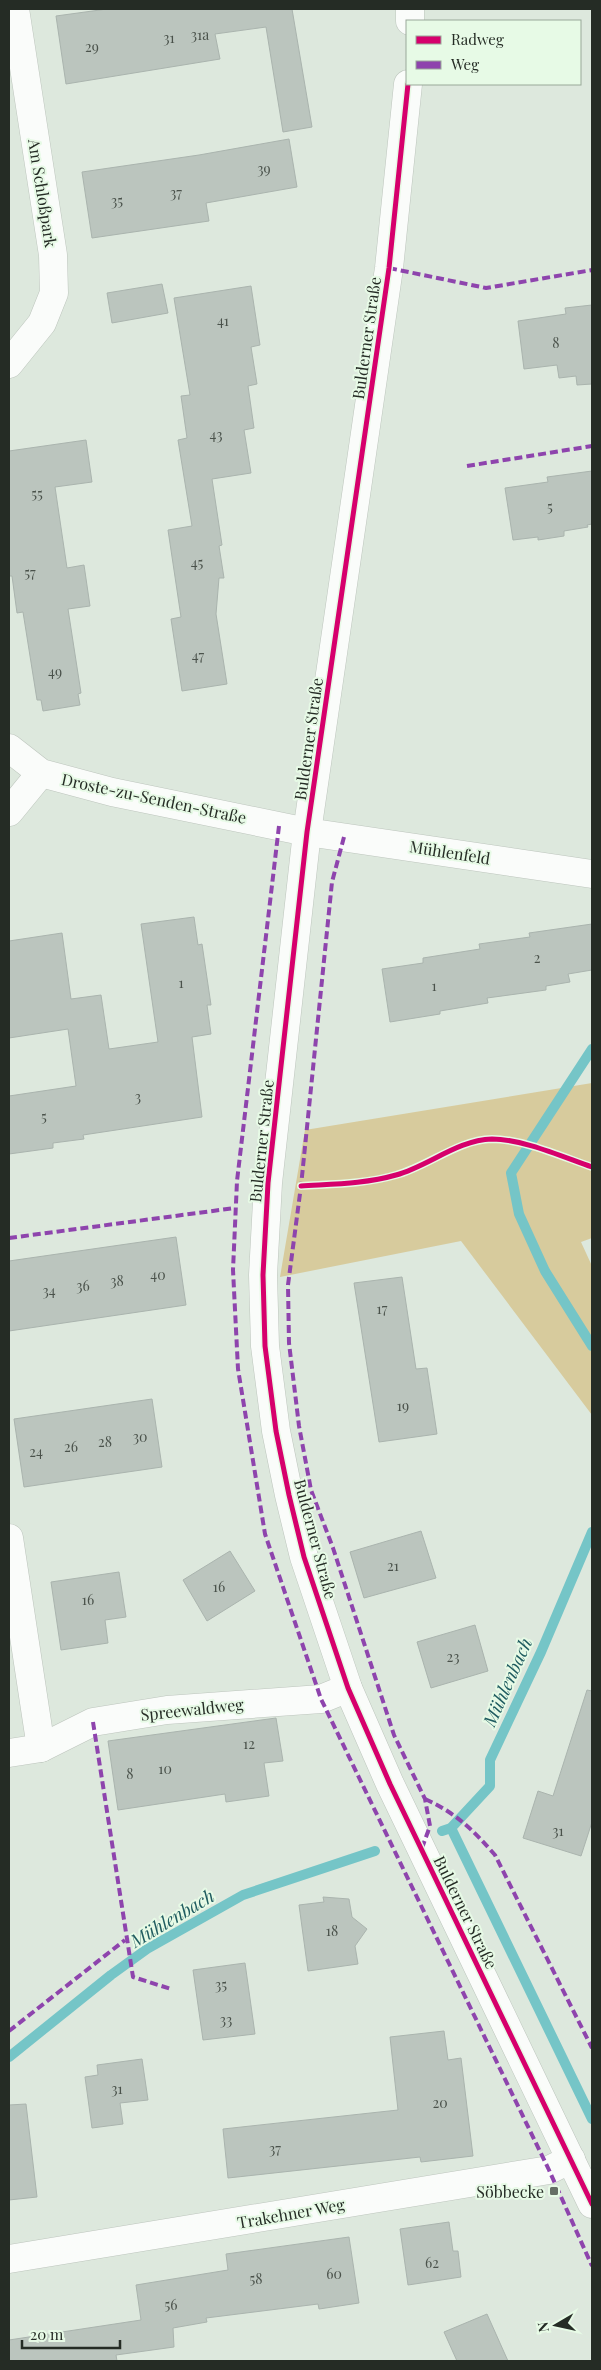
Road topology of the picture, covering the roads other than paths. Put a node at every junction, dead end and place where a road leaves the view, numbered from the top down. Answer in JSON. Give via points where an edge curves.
{"nodes":[{"id":1,"x":15,"y":9,"type":"edge"},
{"id":2,"x":408,"y":85,"type":"edge"},
{"id":3,"x":9,"y":364,"type":"edge"},
{"id":4,"x":9,"y":748,"type":"edge"},
{"id":5,"x":41,"y":773,"type":"junction"},
{"id":6,"x":9,"y":812,"type":"edge"},
{"id":7,"x":307,"y":832,"type":"junction"},
{"id":8,"x":592,"y":874,"type":"edge"},
{"id":9,"x":9,"y":1538,"type":"edge"},
{"id":10,"x":348,"y":1688,"type":"junction"},
{"id":11,"x":40,"y":1748,"type":"junction"},
{"id":12,"x":9,"y":1753,"type":"edge"},
{"id":13,"x":571,"y":2159,"type":"junction"},
{"id":14,"x":592,"y":2204,"type":"edge"},
{"id":15,"x":9,"y":2259,"type":"edge"}],
"edges":[{"from":1,"to":3,"type":"street","name":"Am Schloßpark","via":[[53,255],[54,293],[42,323]]},
{"from":2,"to":7,"type":"street","name":"Bulderner Straße","via":[[389,268]]},
{"from":4,"to":5,"type":"street","name":"Droste-zu-Senden-Straße"},
{"from":5,"to":6,"type":"street"},
{"from":5,"to":7,"type":"street","name":"Droste-zu-Senden-Straße","via":[[112,792]]},
{"from":7,"to":8,"type":"street","name":"Mühlenfeld"},
{"from":7,"to":10,"type":"street","name":"Bulderner Straße","via":[[268,1183],[263,1275],[265,1346],[276,1431],[304,1557]]},
{"from":9,"to":11,"type":"street"},
{"from":10,"to":11,"type":"street","name":"Spreewaldweg","via":[[321,1699],[167,1710],[93,1722]]},
{"from":10,"to":13,"type":"street","name":"Bulderner Straße","via":[[390,1784]]},
{"from":11,"to":12,"type":"street","name":"Spreewaldweg"},
{"from":13,"to":14,"type":"street","name":"Bulderner Straße"},
{"from":13,"to":15,"type":"street","name":"Trakehner Weg","via":[[550,2170]]}]}
